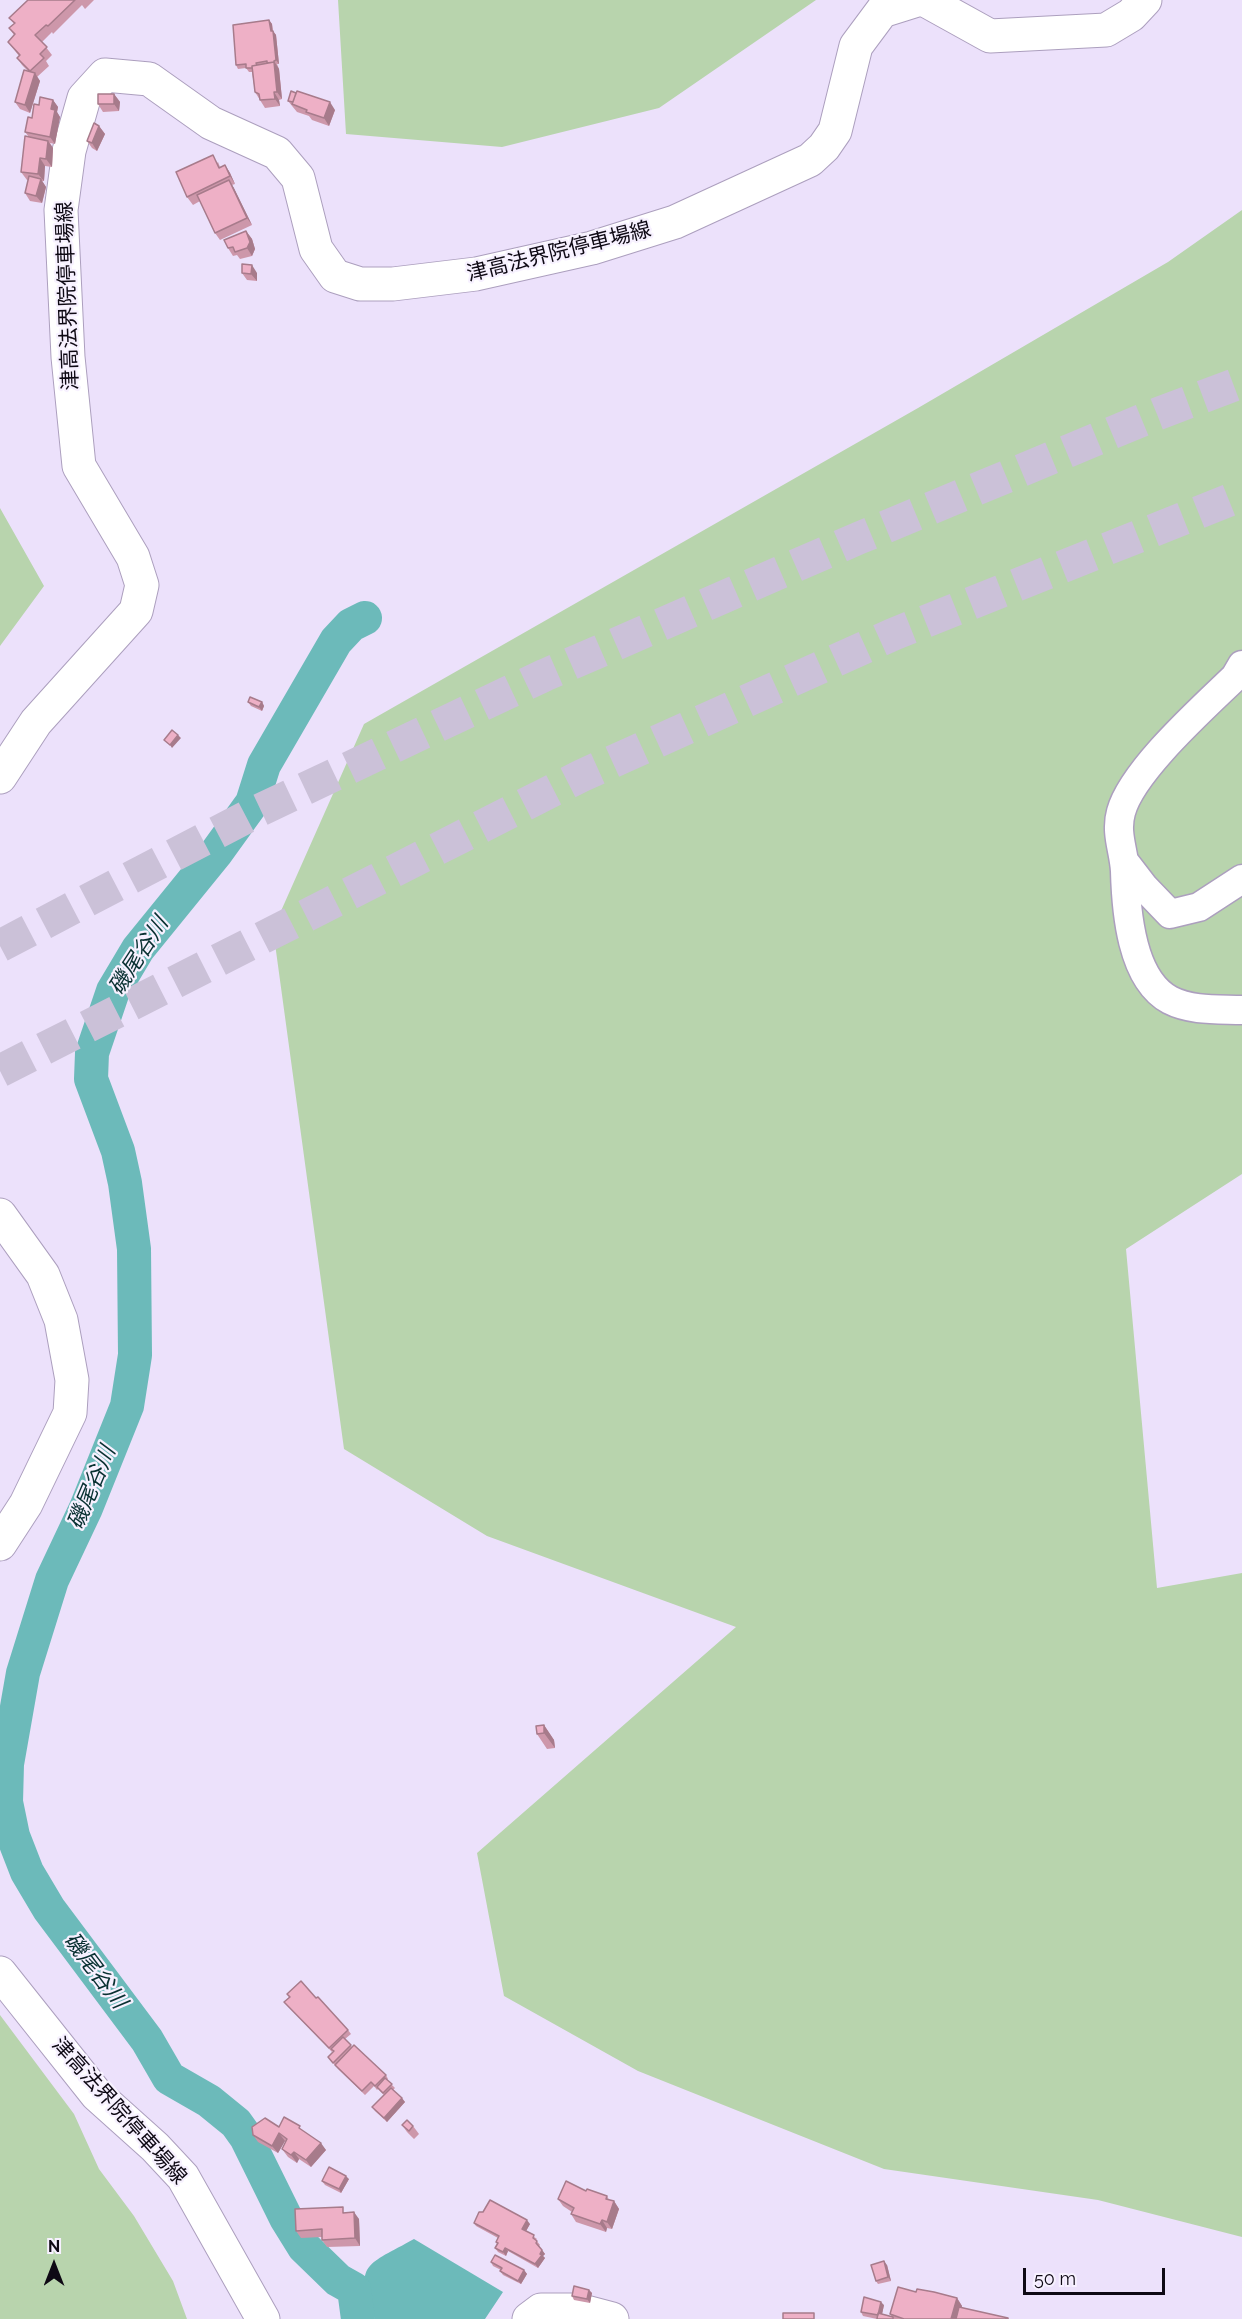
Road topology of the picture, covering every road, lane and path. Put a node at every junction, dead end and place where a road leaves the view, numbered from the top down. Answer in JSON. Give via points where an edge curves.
{"nodes":[{"id":1,"x":917,"y":0,"type":"edge"},
{"id":2,"x":925,"y":0,"type":"edge"},
{"id":3,"x":1145,"y":0,"type":"edge"},
{"id":4,"x":1242,"y":665,"type":"edge"},
{"id":5,"x":0,"y":777,"type":"edge"},
{"id":6,"x":1124,"y":861,"type":"junction"},
{"id":7,"x":1242,"y":879,"type":"edge"},
{"id":8,"x":1242,"y":1010,"type":"edge"},
{"id":9,"x":0,"y":1215,"type":"edge"},
{"id":10,"x":0,"y":1544,"type":"edge"},
{"id":11,"x":0,"y":1973,"type":"edge"},
{"id":12,"x":263,"y":2319,"type":"edge"},
{"id":13,"x":529,"y":2319,"type":"edge"},
{"id":14,"x":612,"y":2319,"type":"edge"}],
"edges":[{"from":1,"to":5,"type":"main road","name":"津高法界院停車場線","via":[[882,11],[856,46],[835,131],[810,160],[675,222],[592,248],[476,274],[393,284],[360,284],[334,276],[316,249],[298,178],[277,153],[211,123],[149,79],[105,75],[84,98],[69,151],[62,210],[68,357],[79,466],[133,557],[142,585],[136,611],[36,722]]},
{"from":2,"to":3,"type":"main road","via":[[990,36],[1106,30],[1131,15]]},
{"from":4,"to":6,"type":"street","via":[[1235,677],[1138,777],[1120,812],[1119,841]]},
{"from":6,"to":7,"type":"street","via":[[1170,914],[1199,907]]},
{"from":6,"to":8,"type":"street","via":[[1126,906],[1138,961],[1155,987],[1170,1000],[1204,1009]]},
{"from":9,"to":10,"type":"main road","via":[[44,1275],[61,1320],[72,1380],[70,1413],[26,1504]]},
{"from":11,"to":12,"type":"main road","name":"津高法界院停車場線","via":[[97,2094],[183,2177]]},
{"from":13,"to":14,"type":"main road","via":[[541,2310],[578,2310]]}]}
